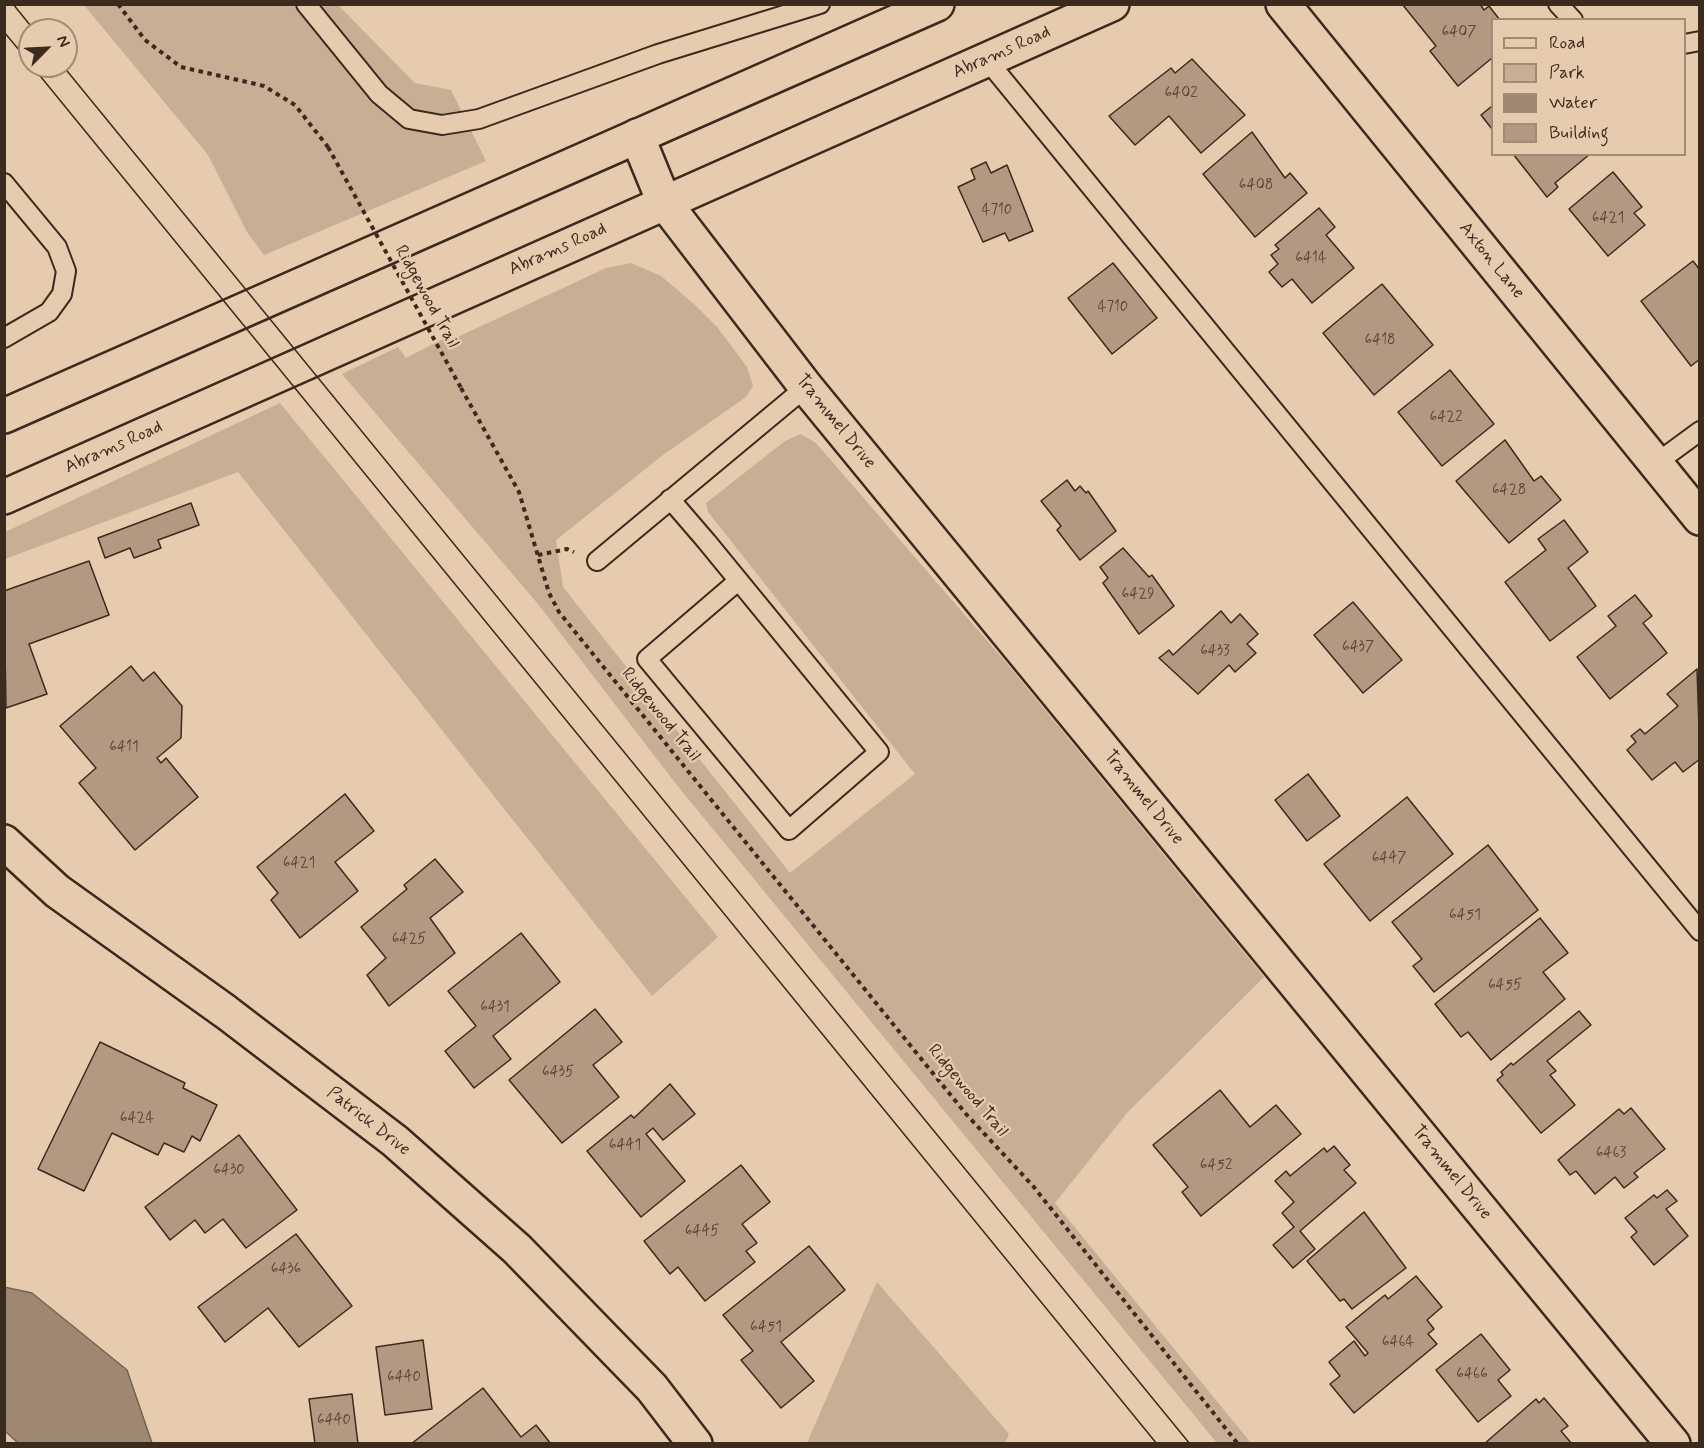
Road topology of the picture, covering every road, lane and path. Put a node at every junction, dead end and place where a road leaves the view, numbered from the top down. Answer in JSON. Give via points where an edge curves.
{"nodes":[{"id":1,"x":118,"y":4,"type":"edge"},
{"id":2,"x":306,"y":4,"type":"edge"},
{"id":3,"x":820,"y":4,"type":"edge"},
{"id":4,"x":937,"y":4,"type":"edge"},
{"id":5,"x":1112,"y":4,"type":"edge"},
{"id":6,"x":1283,"y":4,"type":"edge"},
{"id":7,"x":1558,"y":4,"type":"edge"},
{"id":8,"x":1571,"y":18,"type":"edge"},
{"id":9,"x":987,"y":60,"type":"junction"},
{"id":10,"x":637,"y":136,"type":"junction"},
{"id":11,"x":4,"y":183,"type":"edge"},
{"id":12,"x":664,"y":202,"type":"junction"},
{"id":13,"x":4,"y":338,"type":"edge"},
{"id":14,"x":806,"y":387,"type":"junction"},
{"id":15,"x":4,"y":416,"type":"edge"},
{"id":16,"x":1700,"y":431,"type":"edge"},
{"id":17,"x":1655,"y":464,"type":"junction"},
{"id":18,"x":4,"y":497,"type":"edge"},
{"id":19,"x":670,"y":499,"type":"junction"},
{"id":20,"x":1700,"y":518,"type":"edge"},
{"id":21,"x":538,"y":555,"type":"junction"},
{"id":22,"x":597,"y":561,"type":"joint"},
{"id":23,"x":738,"y":581,"type":"junction"},
{"id":24,"x":4,"y":842,"type":"edge"},
{"id":25,"x":1700,"y":931,"type":"edge"},
{"id":26,"x":695,"y":1443,"type":"edge"},
{"id":27,"x":1238,"y":1443,"type":"edge"},
{"id":28,"x":1673,"y":1443,"type":"edge"}],
"edges":[{"from":1,"to":21,"type":"path","name":"Ridgewood Trail","bridge":true,"via":[[145,40],[181,67],[264,86],[295,105],[328,147],[519,492]]},
{"from":2,"to":3,"type":"lane","via":[[379,94],[409,119],[442,125],[479,119],[658,54]]},
{"from":4,"to":10,"type":"street"},
{"from":5,"to":9,"type":"street","name":"Abrams Road"},
{"from":6,"to":17,"type":"street","name":"Axton Lane"},
{"from":7,"to":8,"type":"lane"},
{"from":9,"to":12,"type":"street","name":"Abrams Road"},
{"from":9,"to":25,"type":"lane"},
{"from":10,"to":12,"type":"street","name":"Trammel Drive"},
{"from":10,"to":15,"type":"street"},
{"from":11,"to":13,"type":"lane","via":[[57,247],[66,271],[62,294],[49,312]]},
{"from":12,"to":14,"type":"street","name":"Trammel Drive"},
{"from":12,"to":18,"type":"street","name":"Abrams Road"},
{"from":14,"to":19,"type":"lane"},
{"from":14,"to":28,"type":"street","name":"Trammel Drive"},
{"from":16,"to":17,"type":"lane"},
{"from":17,"to":20,"type":"street","name":"Axton Lane"},
{"from":19,"to":22,"type":"lane"},
{"from":19,"to":23,"type":"lane"},
{"from":21,"to":22,"type":"path","via":[[567,549]]},
{"from":21,"to":27,"type":"path","name":"Ridgewood Trail","via":[[559,612],[966,1114],[1033,1186]]},
{"from":23,"to":23,"type":"lane","via":[[879,752],[789,830],[647,659]]},
{"from":24,"to":26,"type":"street","name":"Patrick Drive","via":[[57,891],[226,1012],[394,1141],[517,1249],[651,1388]]}]}
